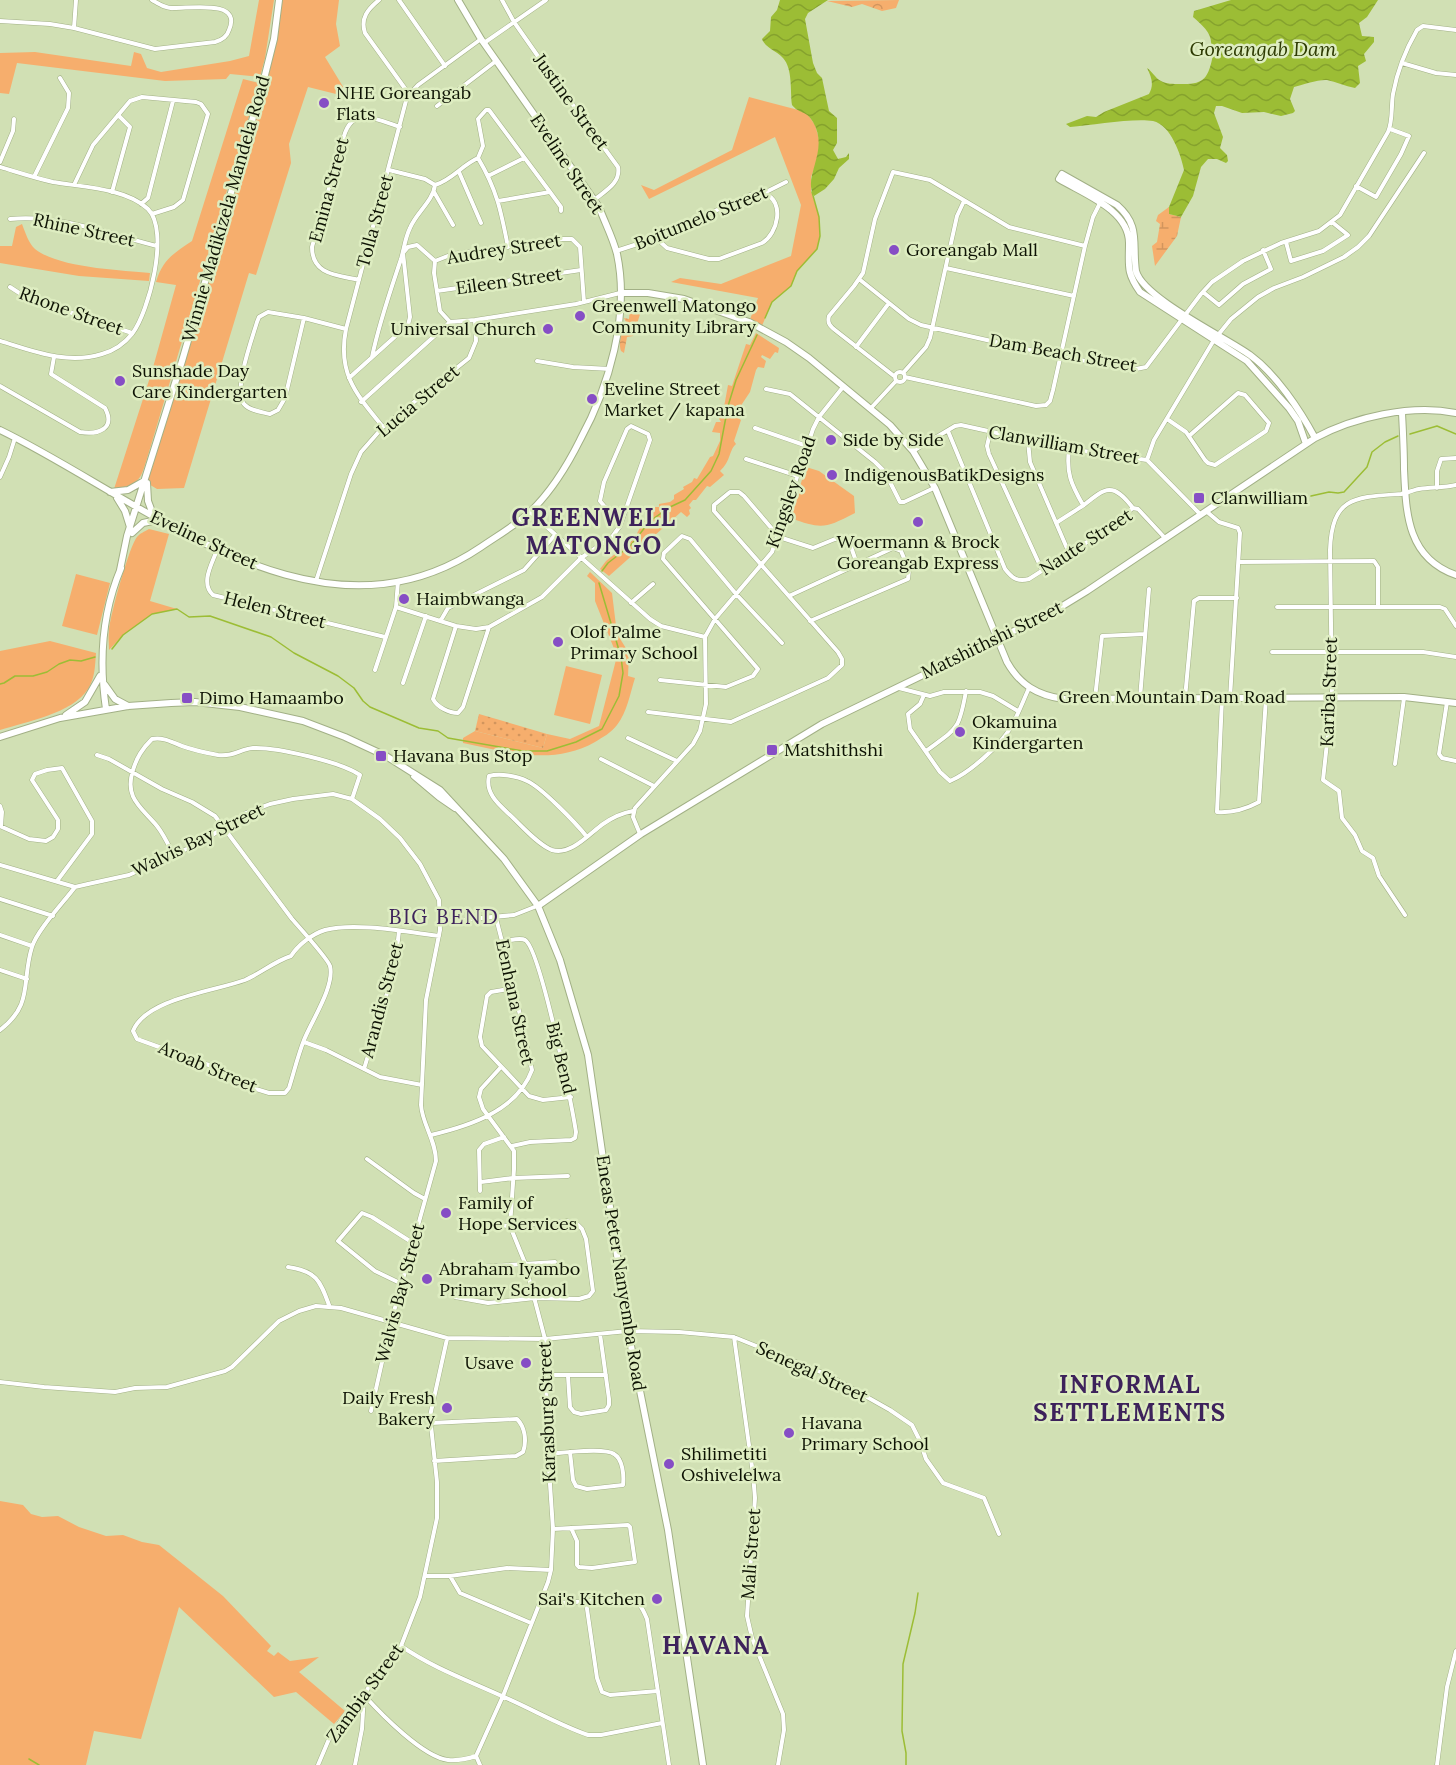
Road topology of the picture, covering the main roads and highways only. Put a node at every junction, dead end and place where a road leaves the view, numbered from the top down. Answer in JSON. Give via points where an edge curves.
{"nodes":[{"id":1,"x":279,"y":0,"type":"edge"},
{"id":2,"x":458,"y":0,"type":"edge"},
{"id":3,"x":1102,"y":200,"type":"junction"},
{"id":4,"x":621,"y":293,"type":"junction"},
{"id":5,"x":1216,"y":338,"type":"junction"},
{"id":6,"x":1402,"y":413,"type":"junction"},
{"id":7,"x":1456,"y":413,"type":"edge"},
{"id":8,"x":0,"y":430,"type":"edge"},
{"id":9,"x":1315,"y":438,"type":"junction"},
{"id":10,"x":1306,"y":444,"type":"junction"},
{"id":11,"x":145,"y":482,"type":"junction"},
{"id":12,"x":112,"y":494,"type":"junction"},
{"id":13,"x":137,"y":508,"type":"junction"},
{"id":14,"x":156,"y":519,"type":"junction"},
{"id":15,"x":131,"y":530,"type":"junction"},
{"id":16,"x":1456,"y":575,"type":"edge"},
{"id":17,"x":997,"y":639,"type":"junction"},
{"id":18,"x":102,"y":676,"type":"junction"},
{"id":19,"x":1456,"y":704,"type":"edge"},
{"id":20,"x":128,"y":705,"type":"junction"},
{"id":21,"x":106,"y":709,"type":"junction"},
{"id":22,"x":60,"y":718,"type":"junction"},
{"id":23,"x":0,"y":737,"type":"edge"},
{"id":24,"x":538,"y":906,"type":"junction"},
{"id":25,"x":703,"y":1765,"type":"edge"}],
"edges":[{"from":1,"to":11,"type":"main road","name":"Winnie Madikizela Mandela Road","via":[[263,83]]},
{"from":2,"to":4,"type":"main road","name":"Eveline Street","via":[[482,41],[594,200],[616,251]]},
{"from":3,"to":3,"type":"main road","via":[[1059,179],[1062,174]]},
{"from":3,"to":5,"type":"main road","via":[[1127,230],[1128,268],[1140,292]]},
{"from":4,"to":14,"type":"main road","name":"Eveline Street","via":[[610,369],[598,405],[576,449],[530,512],[467,556],[439,569],[398,580],[368,584],[316,582],[217,550]]},
{"from":4,"to":17,"type":"main road","name":"Green Mountain Dam Road","via":[[684,299],[749,322],[810,358],[890,425],[913,451],[935,488]]},
{"from":5,"to":9,"type":"main road","via":[[1262,365],[1301,412]]},
{"from":5,"to":10,"type":"main road","via":[[1258,371],[1298,421]]},
{"from":6,"to":7,"type":"main road","name":"Matshithshi Street"},
{"from":6,"to":9,"type":"main road","name":"Matshithshi Street","via":[[1355,421]]},
{"from":6,"to":16,"type":"main road","via":[[1405,494],[1413,537],[1435,564]]},
{"from":8,"to":12,"type":"main road","name":"Eveline Street"},
{"from":9,"to":10,"type":"main road","name":"Matshithshi Street"},
{"from":10,"to":17,"type":"main road","name":"Matshithshi Street","via":[[1052,613]]},
{"from":11,"to":12,"type":"main road"},
{"from":11,"to":13,"type":"main road","name":"Winnie Madikizela Mandela Road"},
{"from":11,"to":14,"type":"main road"},
{"from":12,"to":13,"type":"main road","name":"Eveline Street"},
{"from":12,"to":15,"type":"main road","via":[[125,511]]},
{"from":13,"to":14,"type":"main road","name":"Eveline Street"},
{"from":13,"to":15,"type":"main road","name":"Winnie Madikizela Mandela Road"},
{"from":14,"to":15,"type":"main road"},
{"from":15,"to":18,"type":"main road","name":"Winnie Madikizela Mandela Road","via":[[105,629]]},
{"from":17,"to":19,"type":"main road","name":"Green Mountain Dam Road","via":[[1013,672],[1029,688],[1056,698],[1404,697]]},
{"from":17,"to":24,"type":"main road","name":"Matshithshi Street","via":[[822,724],[640,834]]},
{"from":18,"to":20,"type":"main road","via":[[112,696]]},
{"from":18,"to":21,"type":"main road","name":"Winnie Madikizela Mandela Road"},
{"from":18,"to":22,"type":"main road","via":[[86,702]]},
{"from":20,"to":21,"type":"main road","name":"Eneas Peter Nanyemba Road"},
{"from":20,"to":24,"type":"main road","name":"Eneas Peter Nanyemba Road","via":[[195,702],[240,707],[326,729],[363,745],[440,790],[504,859]]},
{"from":21,"to":22,"type":"main road"},
{"from":22,"to":23,"type":"main road"},
{"from":24,"to":25,"type":"main road","name":"Eneas Peter Nanyemba Road","via":[[560,960],[588,1055],[628,1331],[668,1530]]}]}
